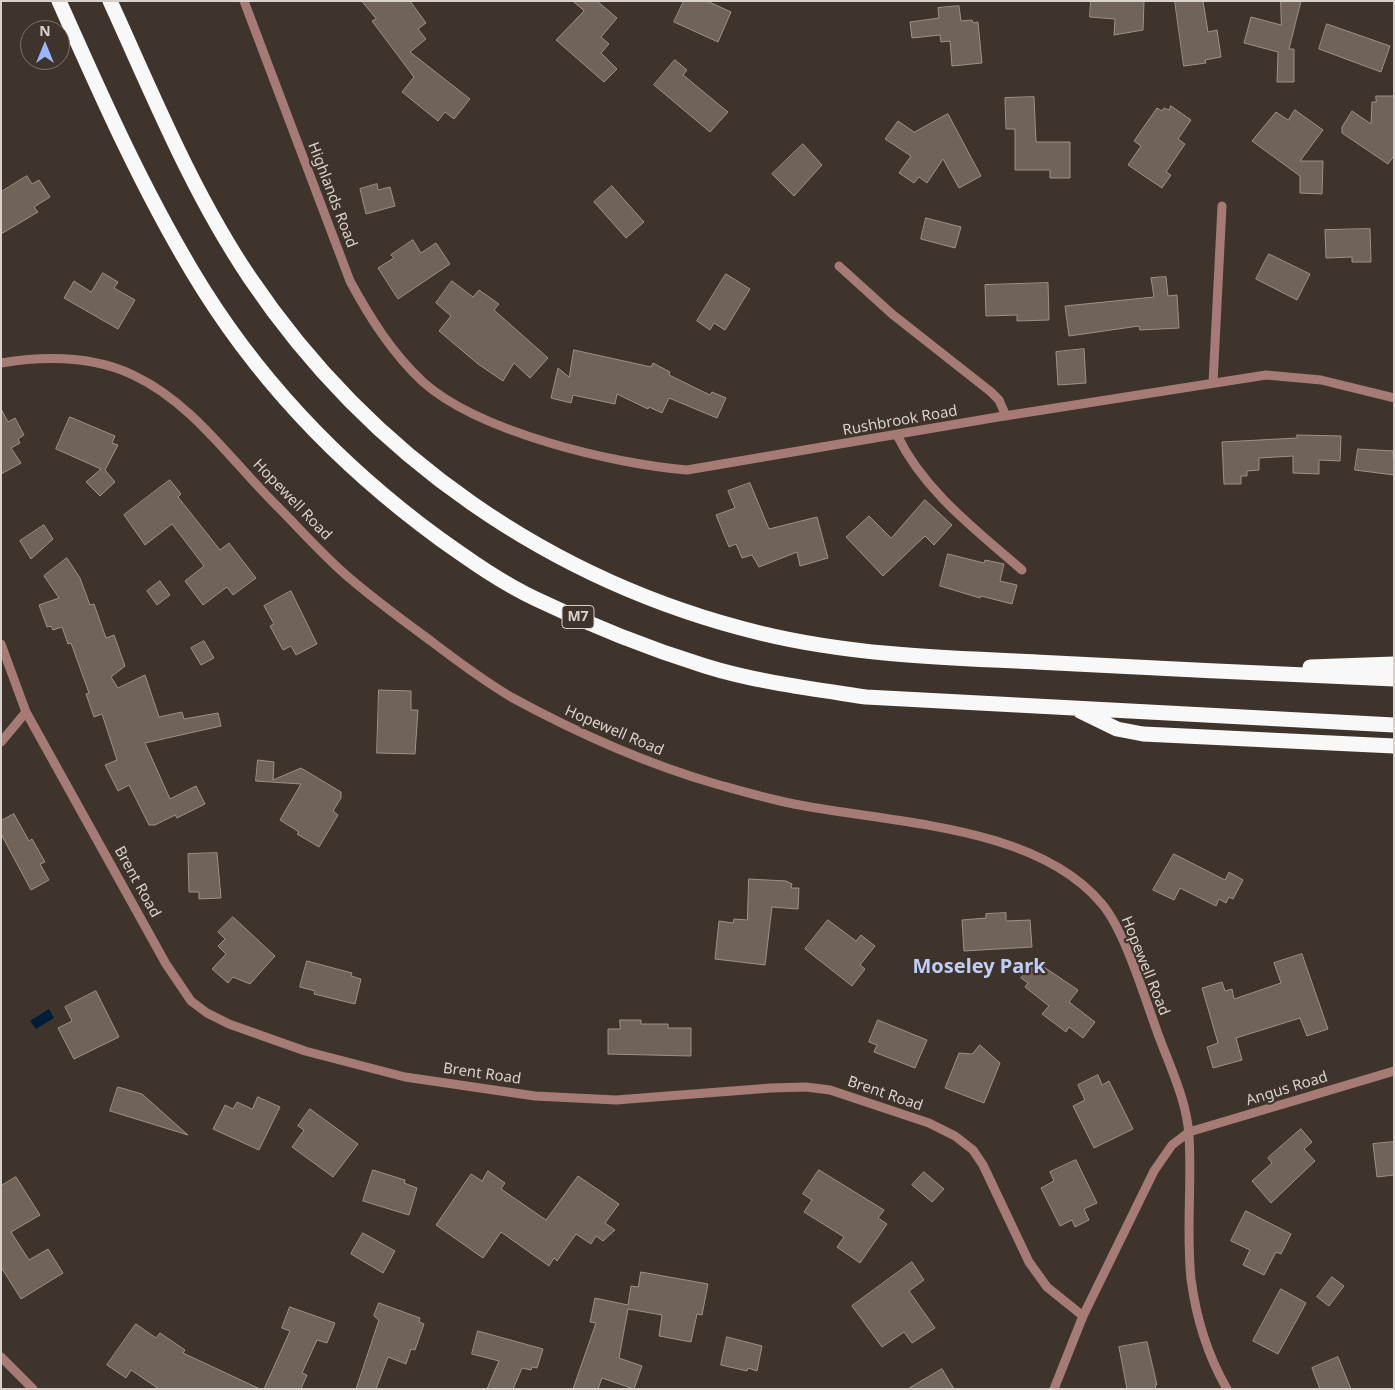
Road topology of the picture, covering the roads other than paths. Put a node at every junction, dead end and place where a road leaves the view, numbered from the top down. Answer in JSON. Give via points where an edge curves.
{"nodes":[{"id":1,"x":59,"y":1,"type":"edge"},
{"id":2,"x":110,"y":1,"type":"edge"},
{"id":3,"x":244,"y":1,"type":"edge"},
{"id":4,"x":1222,"y":206,"type":"dead end"},
{"id":5,"x":839,"y":266,"type":"dead end"},
{"id":6,"x":1,"y":363,"type":"edge"},
{"id":7,"x":424,"y":383,"type":"joint"},
{"id":8,"x":1213,"y":383,"type":"junction"},
{"id":9,"x":1394,"y":398,"type":"edge"},
{"id":10,"x":1006,"y":416,"type":"junction"},
{"id":11,"x":897,"y":435,"type":"junction"},
{"id":12,"x":1022,"y":570,"type":"dead end"},
{"id":13,"x":1,"y":644,"type":"edge"},
{"id":14,"x":1394,"y":664,"type":"edge"},
{"id":15,"x":1196,"y":670,"type":"junction"},
{"id":16,"x":1394,"y":679,"type":"edge"},
{"id":17,"x":1078,"y":710,"type":"junction"},
{"id":18,"x":26,"y":712,"type":"junction"},
{"id":19,"x":1394,"y":725,"type":"edge"},
{"id":20,"x":1,"y":742,"type":"edge"},
{"id":21,"x":1394,"y":746,"type":"edge"},
{"id":22,"x":1394,"y":1071,"type":"edge"},
{"id":23,"x":1189,"y":1132,"type":"junction"},
{"id":24,"x":1083,"y":1316,"type":"junction"},
{"id":25,"x":1,"y":1357,"type":"edge"},
{"id":26,"x":33,"y":1389,"type":"edge"},
{"id":27,"x":1054,"y":1389,"type":"edge"},
{"id":28,"x":1227,"y":1389,"type":"edge"}],
"edges":[{"from":1,"to":17,"type":"highway","number":"M7","via":[[159,214],[226,324],[267,380],[349,467],[457,551],[535,599],[617,634],[707,666],[800,687],[866,697]]},
{"from":2,"to":15,"type":"highway","via":[[190,177],[250,278],[292,335],[342,392],[390,438],[445,486],[499,524],[554,555],[630,591],[698,616],[762,634],[826,646],[911,655]]},
{"from":3,"to":7,"type":"street","name":"Highlands Road","via":[[350,281],[376,326]]},
{"from":4,"to":8,"type":"street"},
{"from":5,"to":10,"type":"street","via":[[892,314],[991,392],[999,400]]},
{"from":6,"to":23,"type":"street","name":"Hopewell Road","via":[[56,358],[95,363],[131,374],[162,392],[188,412],[350,579],[484,681],[552,720],[636,758],[716,784],[792,804],[933,826],[987,838],[1039,858],[1076,880],[1102,904],[1114,924],[1182,1101]]},
{"from":7,"to":11,"type":"street","name":"Rushbrook Road","via":[[452,402],[514,432],[660,468],[687,470],[718,466]]},
{"from":8,"to":9,"type":"street","name":"Rushbrook Road","via":[[1266,375],[1297,377]]},
{"from":8,"to":10,"type":"street","name":"Rushbrook Road"},
{"from":10,"to":11,"type":"street","name":"Rushbrook Road"},
{"from":11,"to":12,"type":"street","via":[[908,459],[934,490]]},
{"from":13,"to":18,"type":"street","name":"Brent Road"},
{"from":14,"to":15,"type":"highway"},
{"from":15,"to":16,"type":"highway"},
{"from":17,"to":19,"type":"highway","number":"M7"},
{"from":17,"to":21,"type":"highway","via":[[1117,729],[1144,734]]},
{"from":18,"to":20,"type":"street"},
{"from":18,"to":24,"type":"street","name":"Brent Road","via":[[166,964],[191,1001],[207,1013],[254,1033],[347,1063],[405,1077],[535,1096],[616,1100],[806,1087],[858,1098],[928,1123],[973,1150],[1029,1262],[1046,1287]]},
{"from":22,"to":23,"type":"street","name":"Angus Road"},
{"from":23,"to":24,"type":"street","via":[[1172,1145],[1154,1171]]},
{"from":23,"to":28,"type":"street","name":"Hopewell Road","via":[[1191,1278],[1200,1323],[1215,1367]]},
{"from":24,"to":27,"type":"street"},
{"from":25,"to":26,"type":"street"}]}
